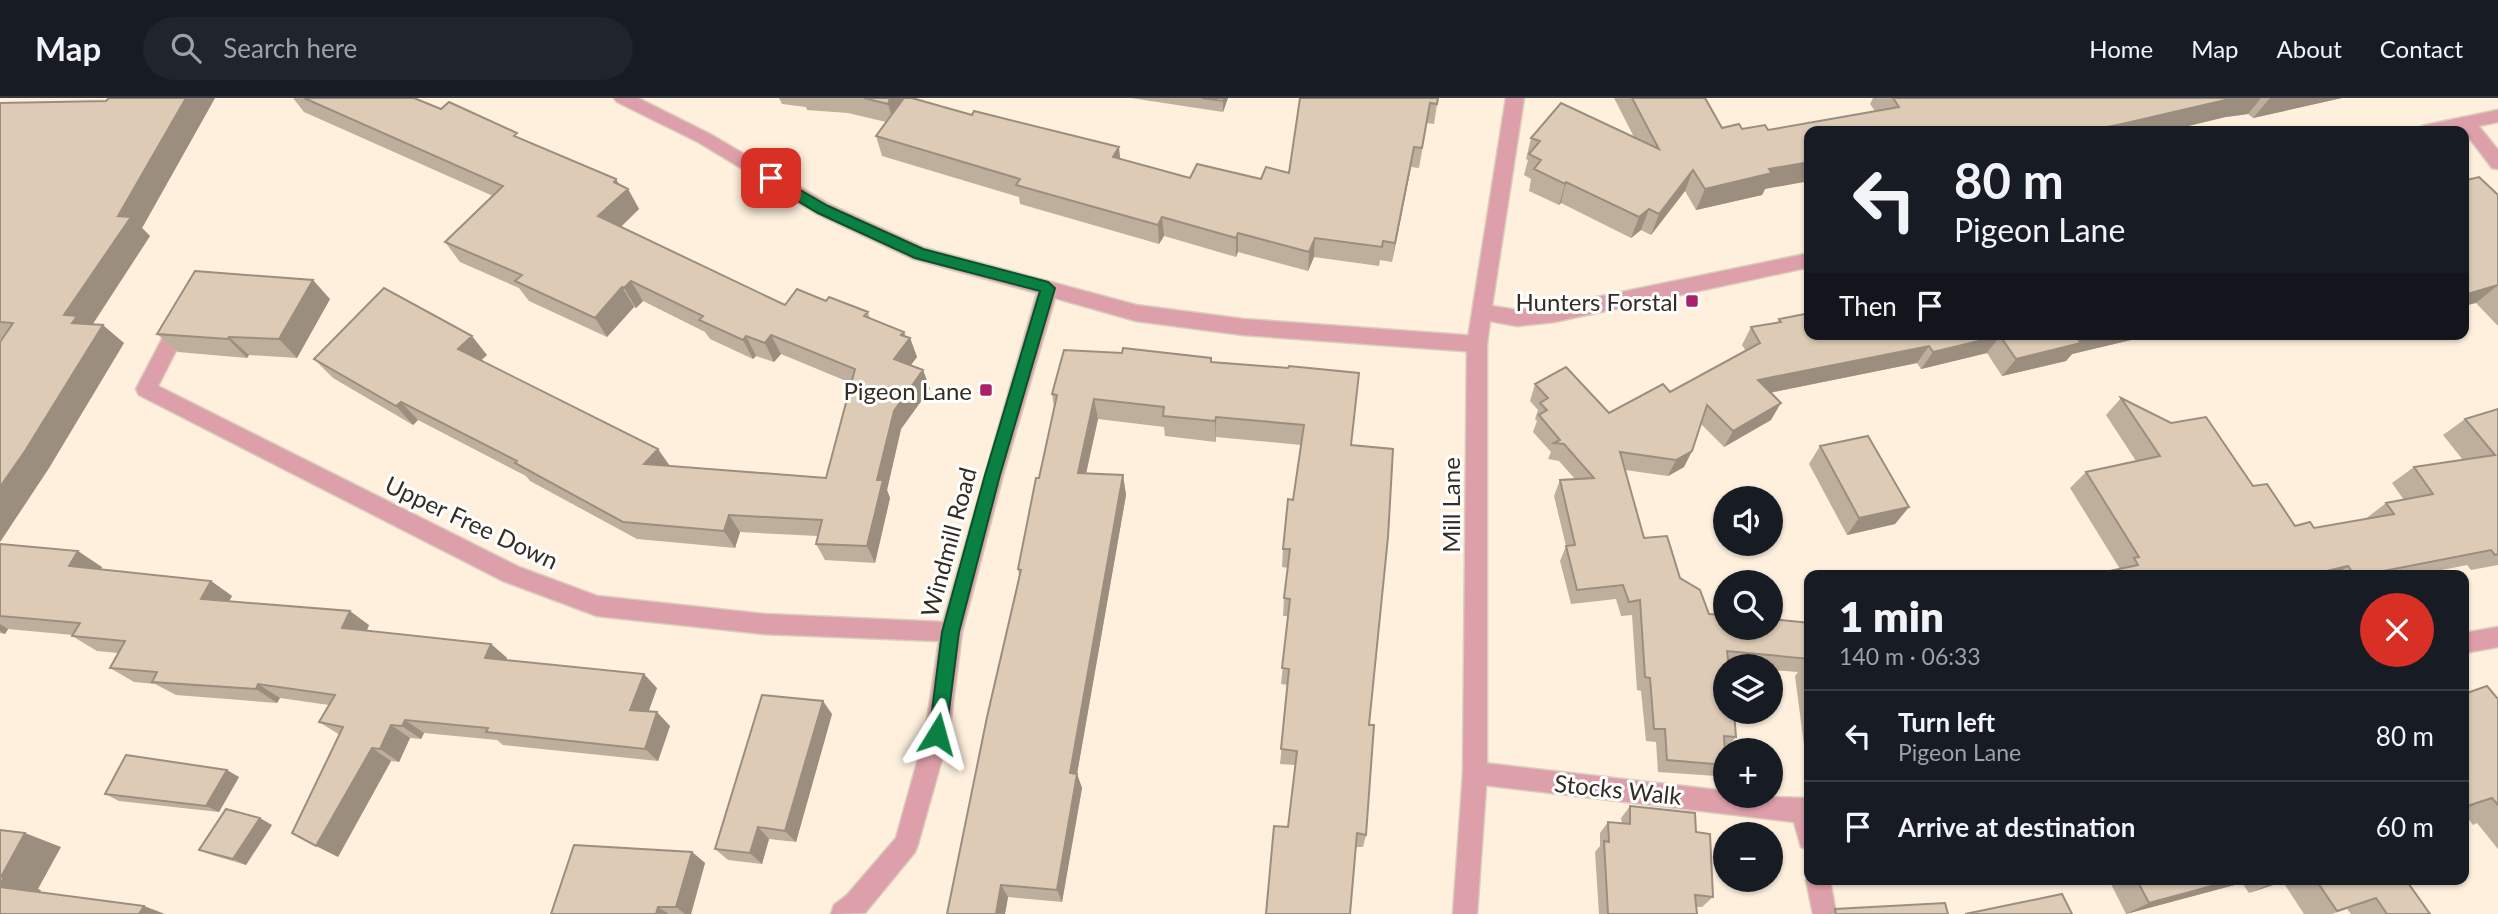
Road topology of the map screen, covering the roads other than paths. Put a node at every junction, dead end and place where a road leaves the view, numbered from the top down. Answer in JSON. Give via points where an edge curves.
{"nodes":[{"id":1,"x":623,"y":98,"type":"edge"},
{"id":2,"x":1515,"y":98,"type":"edge"},
{"id":3,"x":2498,"y":116,"type":"edge"},
{"id":4,"x":2467,"y":123,"type":"junction"},
{"id":5,"x":2452,"y":126,"type":"edge"},
{"id":6,"x":2498,"y":163,"type":"edge"},
{"id":7,"x":1804,"y":261,"type":"edge"},
{"id":8,"x":1048,"y":288,"type":"junction"},
{"id":9,"x":190,"y":303,"type":"edge"},
{"id":10,"x":1482,"y":312,"type":"junction"},
{"id":11,"x":1477,"y":344,"type":"junction"},
{"id":12,"x":951,"y":632,"type":"junction"},
{"id":13,"x":2498,"y":637,"type":"edge"},
{"id":14,"x":2469,"y":642,"type":"edge"},
{"id":15,"x":1475,"y":773,"type":"junction"},
{"id":16,"x":1804,"y":811,"type":"edge"},
{"id":17,"x":1819,"y":885,"type":"edge"},
{"id":18,"x":1823,"y":908,"type":"dead end"},
{"id":19,"x":843,"y":914,"type":"edge"},
{"id":20,"x":1465,"y":914,"type":"edge"}],
"edges":[{"from":1,"to":8,"type":"street","via":[[704,138],[823,209],[920,254]]},
{"from":2,"to":10,"type":"street","name":"Mill Lane"},
{"from":3,"to":4,"type":"street"},
{"from":4,"to":5,"type":"street"},
{"from":4,"to":6,"type":"street"},
{"from":7,"to":10,"type":"street","via":[[1554,314],[1517,318]]},
{"from":8,"to":11,"type":"street","via":[[1149,315],[1242,327]]},
{"from":8,"to":12,"type":"street","name":"Windmill Road"},
{"from":9,"to":12,"type":"street","name":"Upper Free Down","via":[[146,389],[511,574],[597,606],[764,624]]},
{"from":10,"to":11,"type":"street","name":"Mill Lane"},
{"from":11,"to":15,"type":"street","name":"Mill Lane"},
{"from":12,"to":19,"type":"street","name":"Windmill Road","via":[[937,734],[906,844]]},
{"from":13,"to":14,"type":"street"},
{"from":15,"to":16,"type":"street","name":"Stocks Walk"},
{"from":15,"to":20,"type":"street","name":"Mill Lane"},
{"from":17,"to":18,"type":"street"}]}
